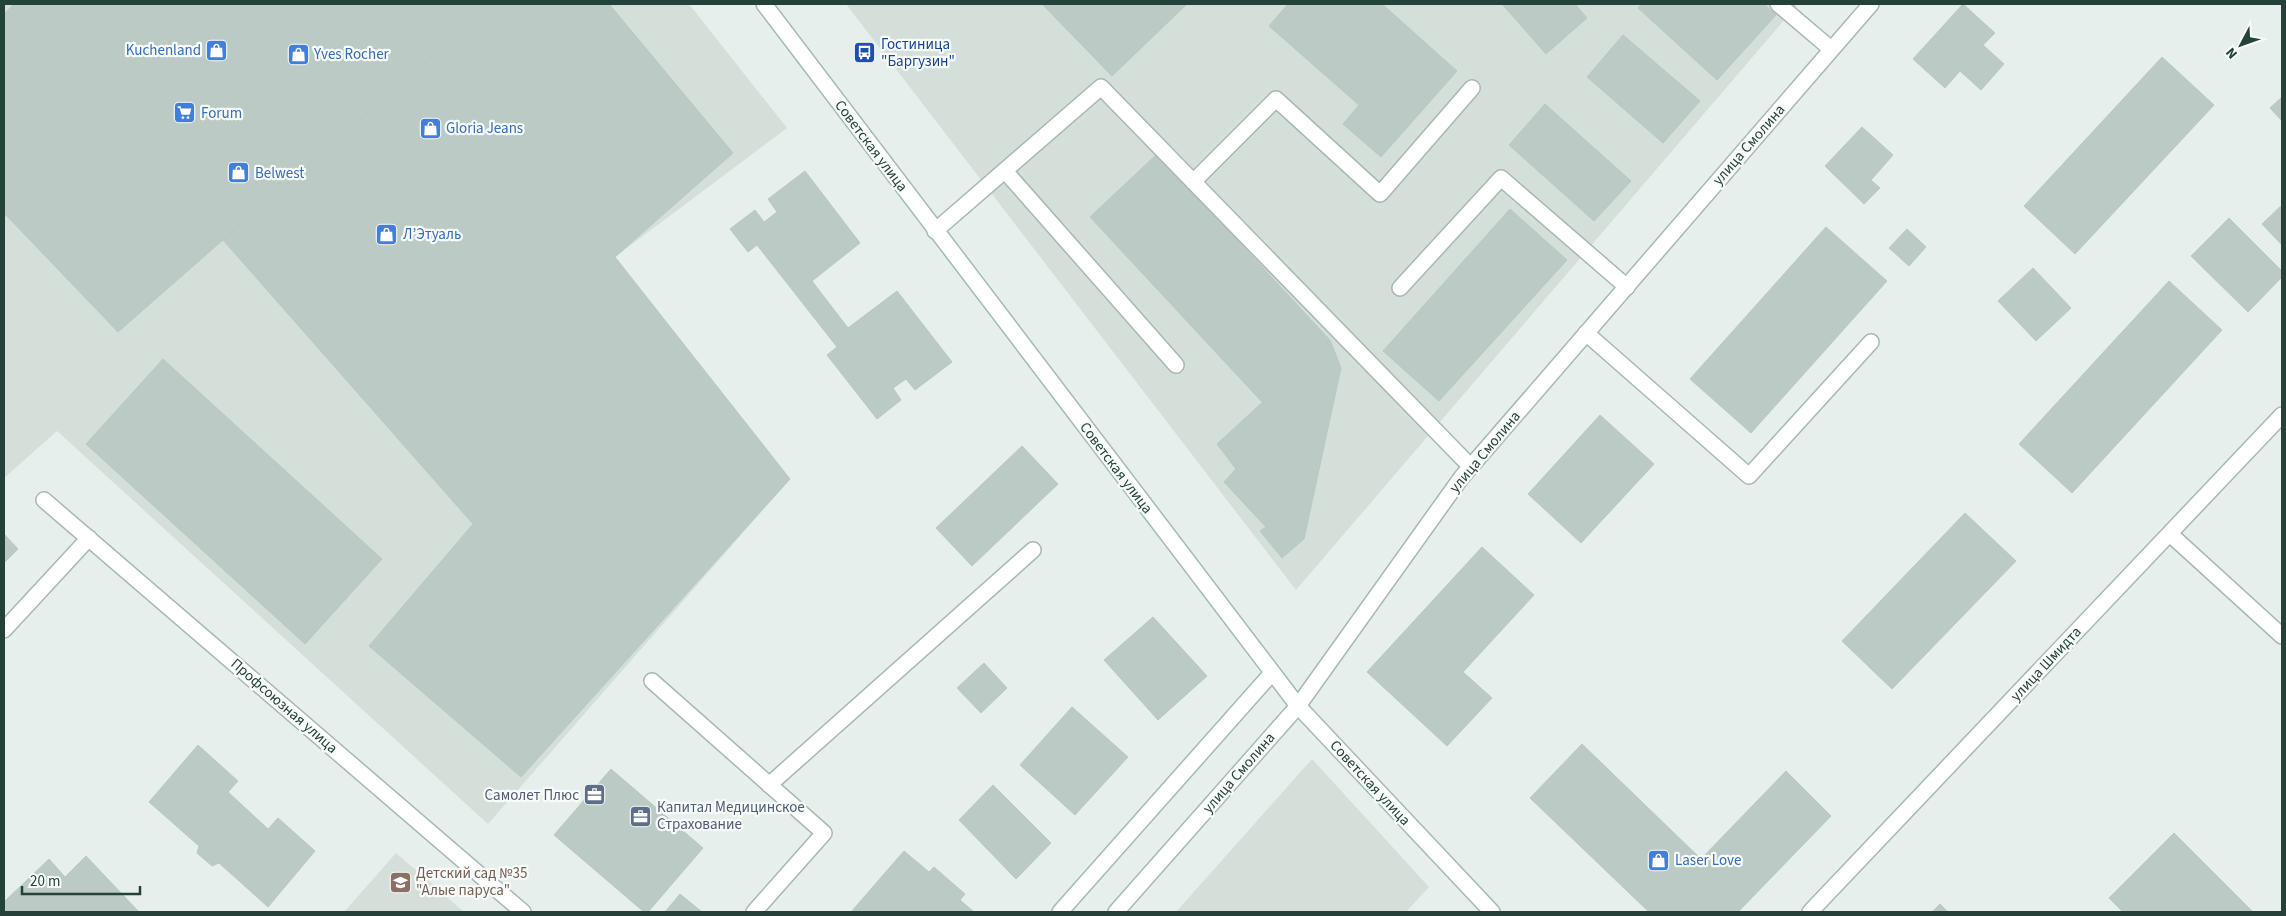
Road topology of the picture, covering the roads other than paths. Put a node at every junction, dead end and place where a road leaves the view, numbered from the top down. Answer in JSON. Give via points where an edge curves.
{"nodes":[{"id":1,"x":764,"y":4,"type":"edge"},
{"id":2,"x":1778,"y":4,"type":"edge"},
{"id":3,"x":1871,"y":4,"type":"edge"},
{"id":4,"x":1831,"y":49,"type":"junction"},
{"id":5,"x":1472,"y":88,"type":"dead end"},
{"id":6,"x":1004,"y":170,"type":"junction"},
{"id":7,"x":1193,"y":182,"type":"junction"},
{"id":8,"x":935,"y":231,"type":"junction"},
{"id":9,"x":1627,"y":286,"type":"junction"},
{"id":10,"x":1400,"y":288,"type":"dead end"},
{"id":11,"x":1586,"y":333,"type":"junction"},
{"id":12,"x":1871,"y":342,"type":"dead end"},
{"id":13,"x":1176,"y":365,"type":"dead end"},
{"id":14,"x":2282,"y":415,"type":"edge"},
{"id":15,"x":1471,"y":467,"type":"junction"},
{"id":16,"x":44,"y":500,"type":"dead end"},
{"id":17,"x":2170,"y":534,"type":"junction"},
{"id":18,"x":89,"y":538,"type":"junction"},
{"id":19,"x":1033,"y":550,"type":"dead end"},
{"id":20,"x":4,"y":630,"type":"edge"},
{"id":21,"x":2282,"y":636,"type":"edge"},
{"id":22,"x":1272,"y":672,"type":"junction"},
{"id":23,"x":652,"y":681,"type":"dead end"},
{"id":24,"x":1298,"y":706,"type":"junction"},
{"id":25,"x":769,"y":785,"type":"junction"},
{"id":26,"x":523,"y":912,"type":"edge"},
{"id":27,"x":754,"y":912,"type":"edge"},
{"id":28,"x":1060,"y":912,"type":"edge"},
{"id":29,"x":1116,"y":912,"type":"edge"},
{"id":30,"x":1492,"y":912,"type":"edge"},
{"id":31,"x":1810,"y":912,"type":"edge"}],
"edges":[{"from":1,"to":8,"type":"street","name":"Советская улица"},
{"from":2,"to":4,"type":"street"},
{"from":3,"to":4,"type":"street","name":"улица Смолина"},
{"from":4,"to":9,"type":"street","name":"улица Смолина"},
{"from":5,"to":7,"type":"street","via":[[1380,194],[1276,99]]},
{"from":6,"to":7,"type":"street","via":[[1100,87]]},
{"from":6,"to":8,"type":"street"},
{"from":6,"to":13,"type":"street"},
{"from":7,"to":15,"type":"street"},
{"from":8,"to":22,"type":"street","name":"Советская улица"},
{"from":9,"to":10,"type":"street","via":[[1501,178]]},
{"from":9,"to":11,"type":"street","name":"улица Смолина"},
{"from":11,"to":12,"type":"street","via":[[1749,476]]},
{"from":11,"to":15,"type":"street","name":"улица Смолина"},
{"from":14,"to":17,"type":"street","name":"улица Шмидта"},
{"from":15,"to":24,"type":"street","name":"улица Смолина"},
{"from":16,"to":18,"type":"street","name":"Профсоюзная улица"},
{"from":17,"to":21,"type":"street"},
{"from":17,"to":31,"type":"street","name":"улица Шмидта"},
{"from":18,"to":20,"type":"street"},
{"from":18,"to":26,"type":"street","name":"Профсоюзная улица"},
{"from":19,"to":25,"type":"street"},
{"from":22,"to":24,"type":"street","name":"Советская улица"},
{"from":22,"to":28,"type":"street"},
{"from":23,"to":25,"type":"street"},
{"from":24,"to":29,"type":"street","name":"улица Смолина"},
{"from":24,"to":30,"type":"street","name":"Советская улица"},
{"from":25,"to":27,"type":"street","via":[[824,833]]}]}
